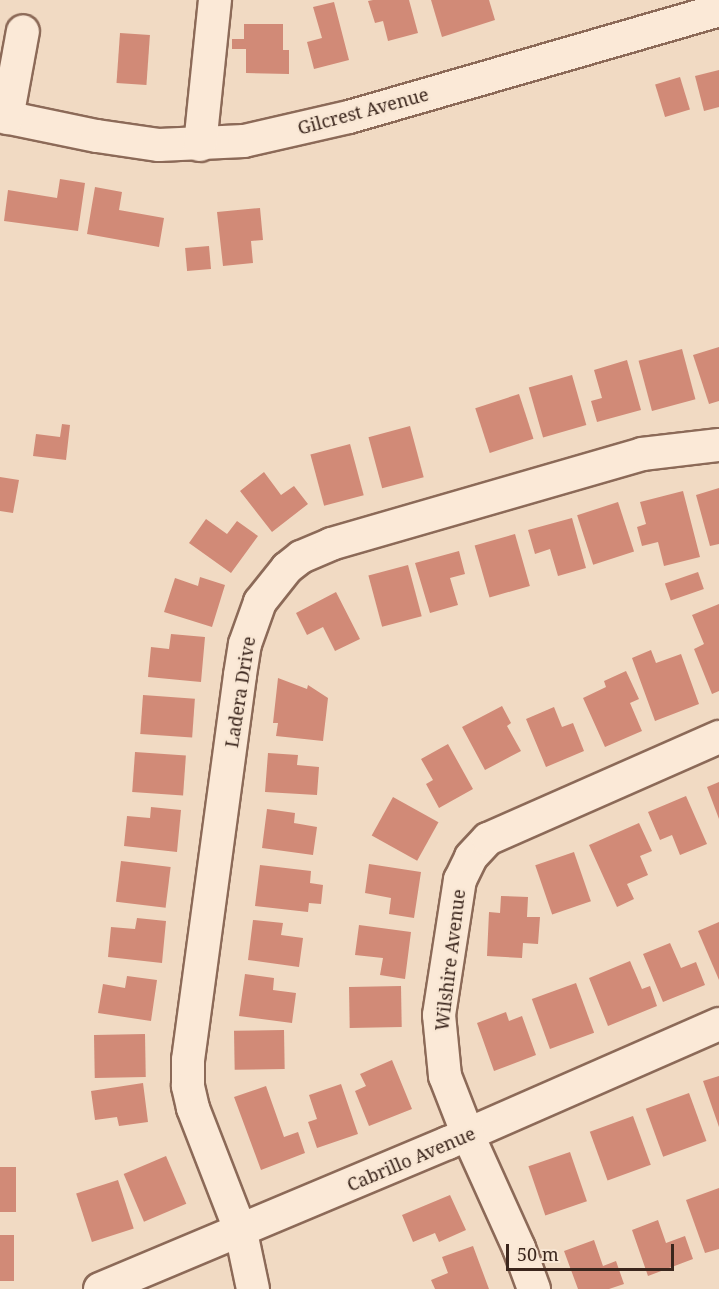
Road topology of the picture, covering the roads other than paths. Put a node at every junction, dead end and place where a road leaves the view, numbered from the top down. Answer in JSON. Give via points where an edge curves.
{"nodes":[{"id":1,"x":215,"y":0,"type":"edge"},
{"id":2,"x":719,"y":10,"type":"edge"},
{"id":3,"x":23,"y":31,"type":"dead end"},
{"id":4,"x":3,"y":117,"type":"edge"},
{"id":5,"x":200,"y":145,"type":"junction"},
{"id":6,"x":719,"y":445,"type":"edge"},
{"id":7,"x":719,"y":737,"type":"edge"},
{"id":8,"x":719,"y":1024,"type":"edge"},
{"id":9,"x":468,"y":1135,"type":"junction"},
{"id":10,"x":241,"y":1232,"type":"junction"},
{"id":11,"x":100,"y":1289,"type":"edge"},
{"id":12,"x":253,"y":1289,"type":"edge"},
{"id":13,"x":534,"y":1289,"type":"edge"}],
"edges":[{"from":1,"to":5,"type":"street"},
{"from":2,"to":5,"type":"street","name":"Gilcrest Avenue","via":[[349,117],[244,141]]},
{"from":3,"to":4,"type":"street"},
{"from":4,"to":5,"type":"street","name":"Gilcrest Avenue","via":[[159,145]]},
{"from":6,"to":10,"type":"street","name":"Ladera Drive","via":[[642,454],[331,544],[287,568],[260,602],[245,644],[240,675],[188,1060],[193,1108]]},
{"from":7,"to":9,"type":"street","name":"Wilshire Avenue","via":[[513,825],[488,838],[471,857],[460,880],[439,1015],[445,1076]]},
{"from":8,"to":9,"type":"street","name":"Cabrillo Avenue"},
{"from":9,"to":10,"type":"street","name":"Cabrillo Avenue"},
{"from":9,"to":13,"type":"street","name":"Wilshire Avenue"},
{"from":10,"to":11,"type":"street","name":"Cabrillo Avenue"},
{"from":10,"to":12,"type":"street","name":"Ladera Drive"}]}
